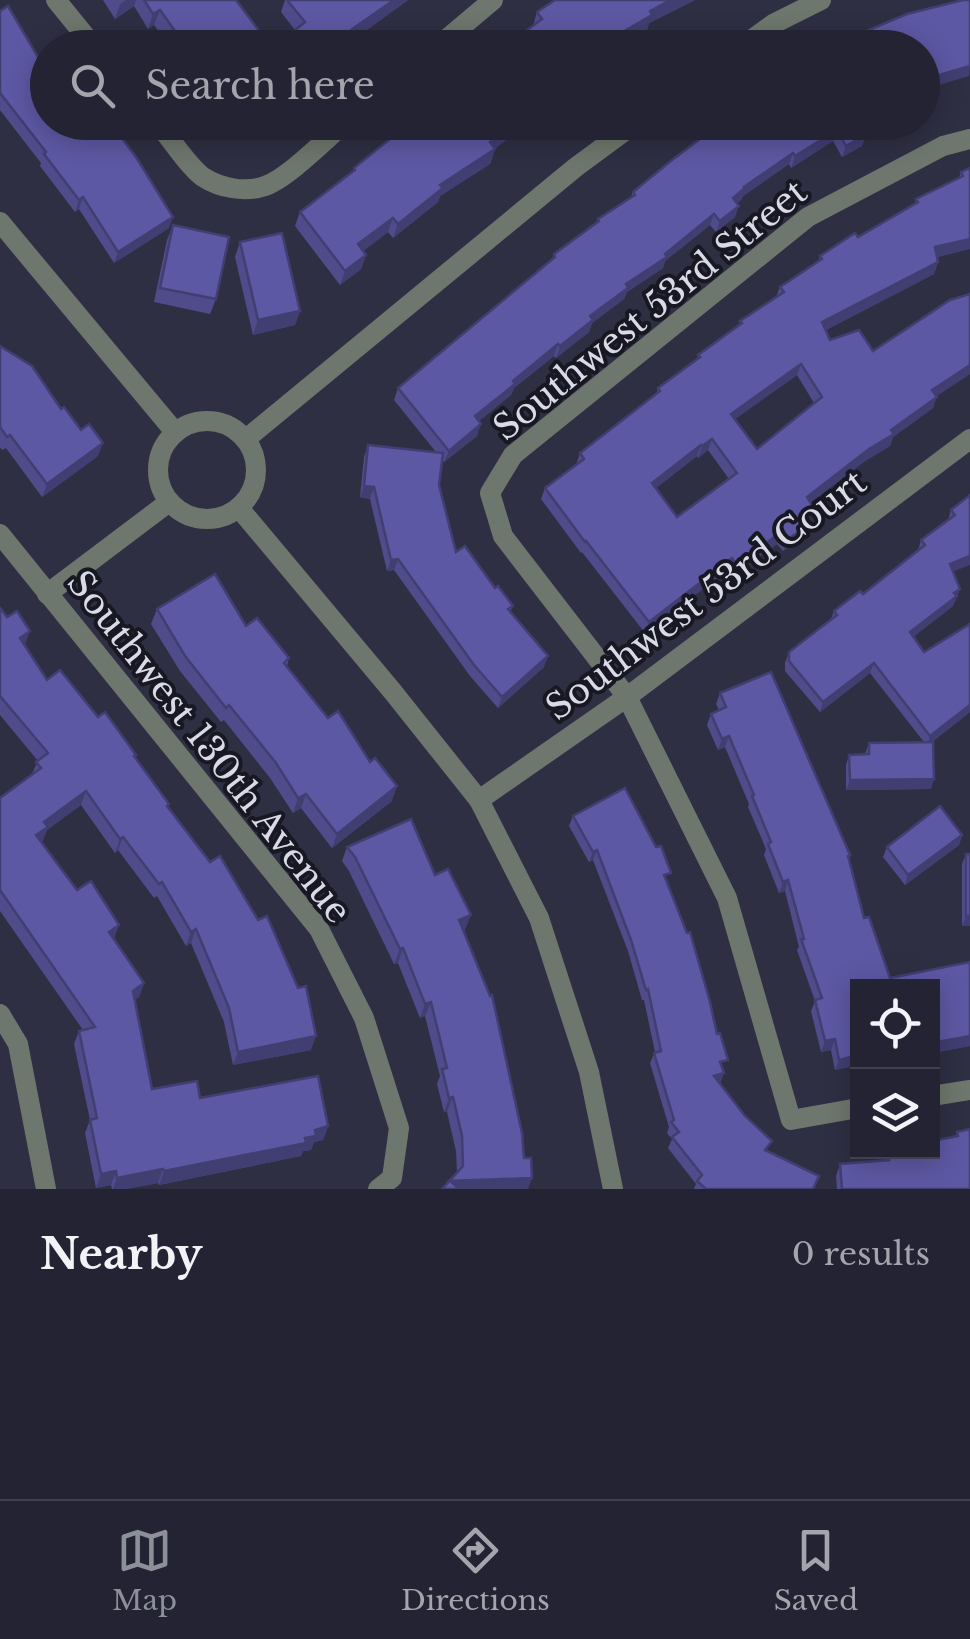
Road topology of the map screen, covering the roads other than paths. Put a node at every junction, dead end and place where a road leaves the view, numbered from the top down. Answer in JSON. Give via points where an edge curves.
{"nodes":[{"id":1,"x":56,"y":0,"type":"edge"},
{"id":2,"x":493,"y":0,"type":"edge"},
{"id":3,"x":821,"y":0,"type":"edge"},
{"id":4,"x":80,"y":30,"type":"edge"},
{"id":5,"x":457,"y":30,"type":"edge"},
{"id":6,"x":765,"y":30,"type":"edge"},
{"id":7,"x":970,"y":139,"type":"edge"},
{"id":8,"x":172,"y":140,"type":"edge"},
{"id":9,"x":325,"y":140,"type":"edge"},
{"id":10,"x":613,"y":140,"type":"edge"},
{"id":11,"x":0,"y":222,"type":"edge"},
{"id":12,"x":175,"y":432,"type":"junction"},
{"id":13,"x":246,"y":439,"type":"junction"},
{"id":14,"x":970,"y":439,"type":"edge"},
{"id":15,"x":168,"y":502,"type":"junction"},
{"id":16,"x":240,"y":508,"type":"junction"},
{"id":17,"x":0,"y":534,"type":"edge"},
{"id":18,"x":47,"y":594,"type":"junction"},
{"id":19,"x":627,"y":697,"type":"junction"},
{"id":20,"x":480,"y":800,"type":"junction"},
{"id":21,"x":0,"y":1014,"type":"edge"},
{"id":22,"x":970,"y":1090,"type":"edge"},
{"id":23,"x":940,"y":1095,"type":"edge"},
{"id":24,"x":850,"y":1109,"type":"edge"},
{"id":25,"x":385,"y":1183,"type":"edge"},
{"id":26,"x":46,"y":1189,"type":"edge"},
{"id":27,"x":613,"y":1189,"type":"edge"}],
"edges":[{"from":1,"to":4,"type":"street"},
{"from":2,"to":5,"type":"street"},
{"from":3,"to":6,"type":"street"},
{"from":7,"to":19,"type":"street","name":"Southwest 53rd Street","via":[[943,146],[808,217],[513,456],[490,493],[503,536]]},
{"from":8,"to":9,"type":"street","via":[[201,176],[241,189],[266,186]]},
{"from":10,"to":13,"type":"street"},
{"from":11,"to":12,"type":"street"},
{"from":12,"to":13,"type":"street","via":[[220,422]]},
{"from":12,"to":15,"type":"street","via":[[159,458]]},
{"from":13,"to":16,"type":"street","via":[[256,482]]},
{"from":14,"to":19,"type":"street","name":"Southwest 53rd Court"},
{"from":15,"to":16,"type":"street","via":[[210,520]]},
{"from":15,"to":18,"type":"street"},
{"from":16,"to":20,"type":"street"},
{"from":17,"to":18,"type":"street","name":"Southwest 130th Avenue"},
{"from":18,"to":25,"type":"street","name":"Southwest 130th Avenue","via":[[319,928],[364,1018],[399,1128]]},
{"from":19,"to":20,"type":"street","name":"Southwest 53rd Court"},
{"from":19,"to":24,"type":"street","via":[[727,898],[790,1120]]},
{"from":20,"to":27,"type":"street","via":[[540,918],[589,1072]]},
{"from":21,"to":26,"type":"street","via":[[18,1044]]},
{"from":22,"to":23,"type":"street"}]}
